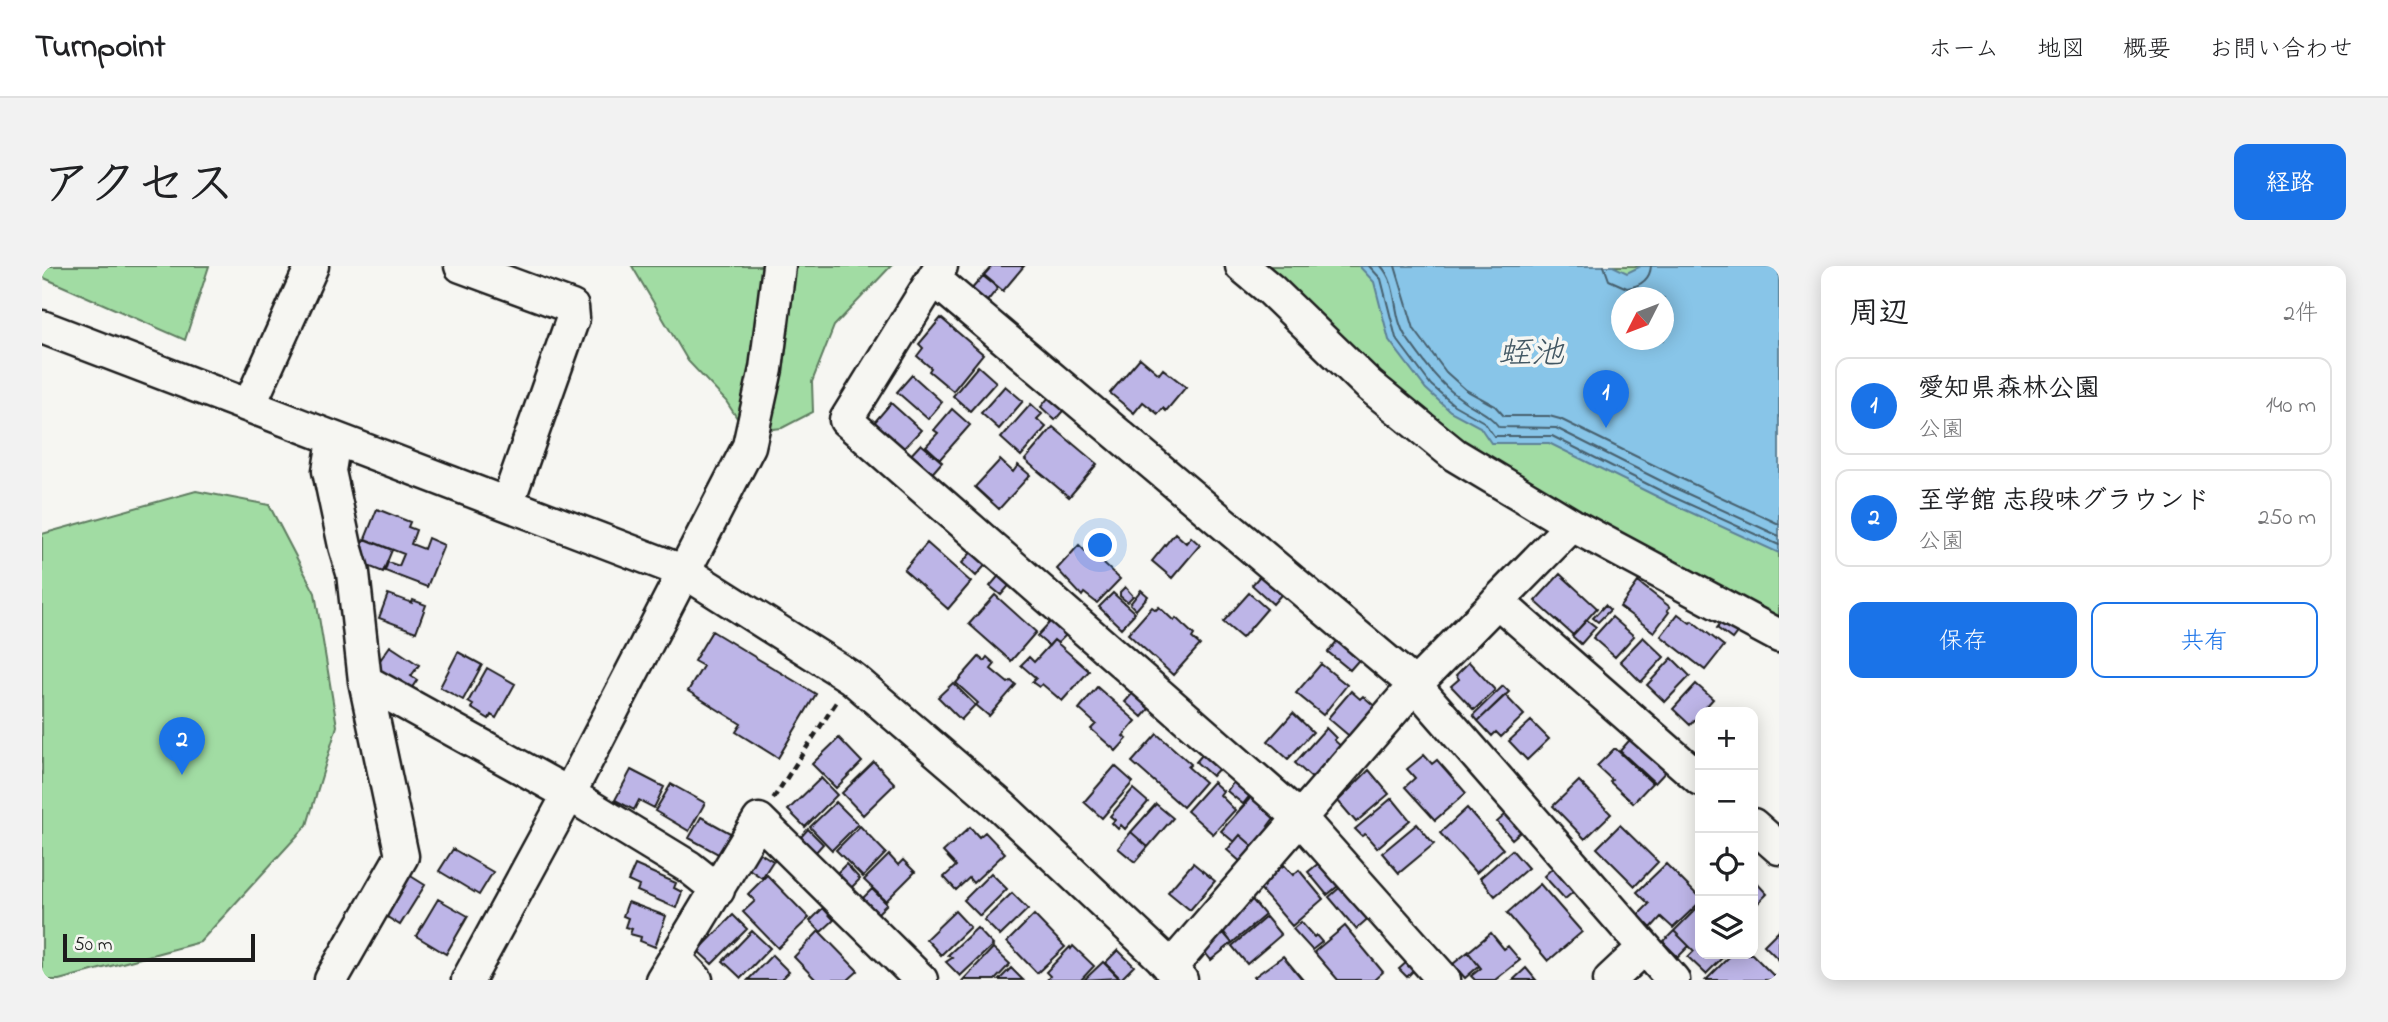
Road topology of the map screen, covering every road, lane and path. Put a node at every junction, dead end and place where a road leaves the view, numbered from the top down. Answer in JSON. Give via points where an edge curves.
{"nodes":[{"id":1,"x":312,"y":266,"type":"edge"},
{"id":2,"x":461,"y":266,"type":"edge"},
{"id":3,"x":779,"y":266,"type":"edge"},
{"id":4,"x":1241,"y":266,"type":"edge"},
{"id":5,"x":937,"y":273,"type":"edge"},
{"id":6,"x":42,"y":327,"type":"edge"},
{"id":7,"x":249,"y":406,"type":"junction"},
{"id":8,"x":334,"y":440,"type":"junction"},
{"id":9,"x":507,"y":504,"type":"junction"},
{"id":10,"x":1572,"y":525,"type":"junction"},
{"id":11,"x":685,"y":572,"type":"junction"},
{"id":12,"x":1497,"y":601,"type":"junction"},
{"id":13,"x":1779,"y":636,"type":"edge"},
{"id":14,"x":852,"y":678,"type":"junction"},
{"id":15,"x":365,"y":681,"type":"junction"},
{"id":16,"x":1415,"y":685,"type":"junction"},
{"id":17,"x":1695,"y":775,"type":"edge"},
{"id":18,"x":569,"y":794,"type":"junction"},
{"id":19,"x":1300,"y":818,"type":"junction"},
{"id":20,"x":759,"y":820,"type":"junction"},
{"id":21,"x":1758,"y":829,"type":"edge"},
{"id":22,"x":1779,"y":848,"type":"edge"},
{"id":23,"x":718,"y":890,"type":"junction"},
{"id":24,"x":1644,"y":948,"type":"junction"},
{"id":25,"x":678,"y":973,"type":"edge"},
{"id":26,"x":1176,"y":974,"type":"edge"},
{"id":27,"x":331,"y":980,"type":"edge"},
{"id":28,"x":468,"y":980,"type":"edge"},
{"id":29,"x":921,"y":980,"type":"edge"},
{"id":30,"x":1444,"y":980,"type":"edge"},
{"id":31,"x":1610,"y":980,"type":"edge"},
{"id":32,"x":1673,"y":980,"type":"edge"}],
"edges":[{"from":1,"to":7,"type":"street"},
{"from":2,"to":9,"type":"street","via":[[572,307],[573,318]]},
{"from":3,"to":11,"type":"street","via":[[766,369],[749,446]]},
{"from":4,"to":10,"type":"street","via":[[1368,385],[1455,455]]},
{"from":5,"to":16,"type":"street"},
{"from":5,"to":19,"type":"street","via":[[846,420]]},
{"from":6,"to":7,"type":"street"},
{"from":7,"to":8,"type":"street"},
{"from":8,"to":9,"type":"street"},
{"from":8,"to":15,"type":"street","via":[[329,471],[353,573]]},
{"from":9,"to":11,"type":"street"},
{"from":10,"to":12,"type":"street"},
{"from":10,"to":13,"type":"street"},
{"from":11,"to":14,"type":"street"},
{"from":11,"to":18,"type":"street"},
{"from":12,"to":16,"type":"street"},
{"from":12,"to":17,"type":"street"},
{"from":14,"to":20,"type":"path"},
{"from":14,"to":26,"type":"street","via":[[1001,806]]},
{"from":15,"to":18,"type":"street"},
{"from":15,"to":27,"type":"street","via":[[402,856]]},
{"from":16,"to":19,"type":"street"},
{"from":16,"to":24,"type":"street"},
{"from":18,"to":23,"type":"street","via":[[689,867]]},
{"from":18,"to":28,"type":"street"},
{"from":19,"to":26,"type":"street"},
{"from":19,"to":30,"type":"street"},
{"from":20,"to":23,"type":"street"},
{"from":20,"to":29,"type":"street"},
{"from":21,"to":22,"type":"street"},
{"from":23,"to":25,"type":"street"},
{"from":24,"to":31,"type":"street"},
{"from":24,"to":32,"type":"street"}]}
